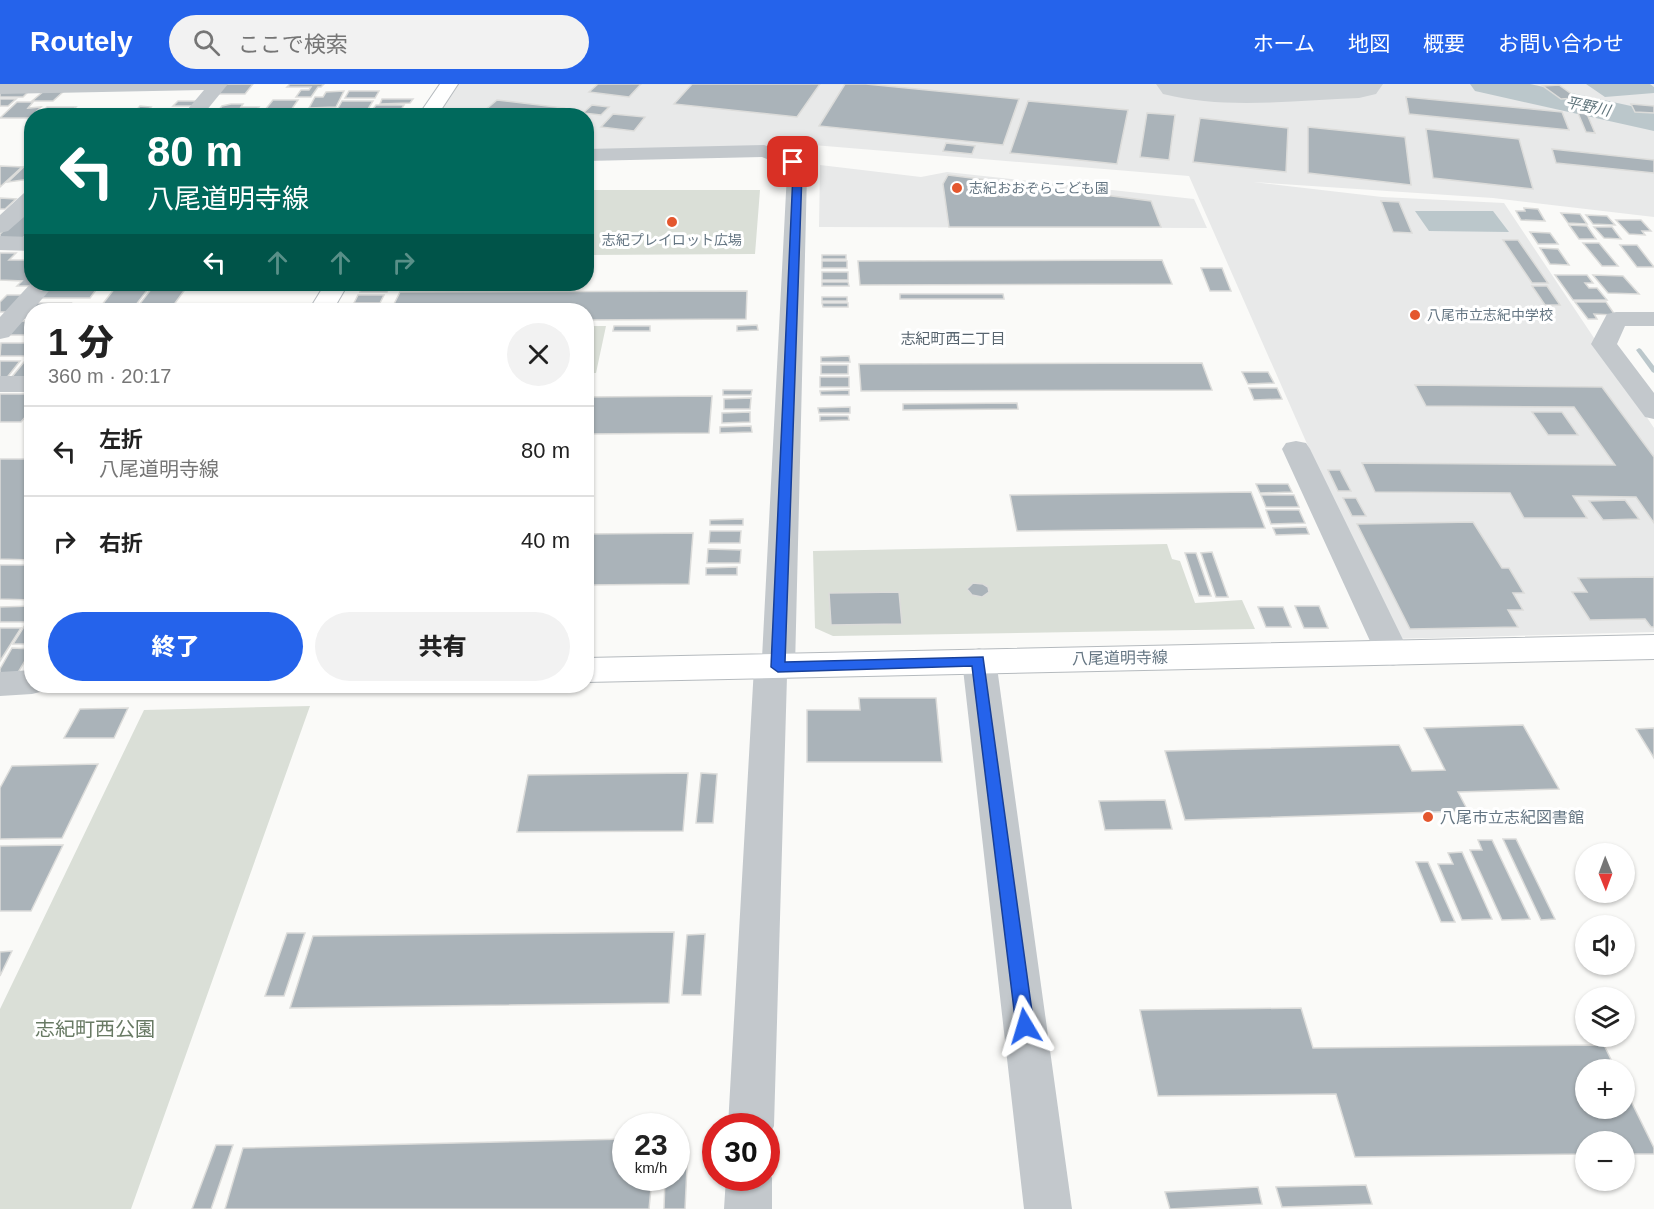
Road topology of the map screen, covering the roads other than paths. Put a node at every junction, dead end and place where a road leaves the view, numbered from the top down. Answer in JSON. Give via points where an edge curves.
{"nodes":[{"id":1,"x":219,"y":84,"type":"edge"},
{"id":2,"x":449,"y":84,"type":"edge"},
{"id":3,"x":0,"y":88,"type":"edge"},
{"id":4,"x":198,"y":108,"type":"edge"},
{"id":5,"x":432,"y":108,"type":"edge"},
{"id":6,"x":594,"y":155,"type":"edge"},
{"id":7,"x":24,"y":205,"type":"edge"},
{"id":8,"x":0,"y":226,"type":"edge"},
{"id":9,"x":0,"y":243,"type":"edge"},
{"id":10,"x":24,"y":244,"type":"edge"},
{"id":11,"x":37,"y":291,"type":"edge"},
{"id":12,"x":26,"y":303,"type":"edge"},
{"id":13,"x":24,"y":305,"type":"edge"},
{"id":14,"x":1654,"y":319,"type":"edge"},
{"id":15,"x":0,"y":332,"type":"edge"},
{"id":16,"x":1643,"y":380,"type":"edge"},
{"id":17,"x":0,"y":384,"type":"edge"},
{"id":18,"x":24,"y":384,"type":"edge"},
{"id":19,"x":1654,"y":411,"type":"edge"},
{"id":20,"x":1296,"y":449,"type":"dead end"},
{"id":21,"x":1654,"y":647,"type":"edge"},
{"id":22,"x":1394,"y":654,"type":"junction"},
{"id":23,"x":979,"y":660,"type":"junction"},
{"id":24,"x":774,"y":667,"type":"junction"},
{"id":25,"x":594,"y":670,"type":"edge"},
{"id":26,"x":24,"y":682,"type":"edge"},
{"id":27,"x":0,"y":684,"type":"edge"},
{"id":28,"x":752,"y":1113,"type":"edge"},
{"id":29,"x":749,"y":1191,"type":"edge"},
{"id":30,"x":748,"y":1209,"type":"edge"},
{"id":31,"x":1048,"y":1209,"type":"edge"}],
"edges":[{"from":1,"to":3,"type":"street"},
{"from":1,"to":4,"type":"street"},
{"from":2,"to":5,"type":"main road"},
{"from":6,"to":24,"type":"street","via":[[764,151],[793,162],[797,173]]},
{"from":7,"to":8,"type":"street"},
{"from":9,"to":10,"type":"street"},
{"from":11,"to":12,"type":"street"},
{"from":13,"to":15,"type":"street"},
{"from":14,"to":16,"type":"street","via":[[1616,319],[1604,344]]},
{"from":16,"to":19,"type":"street"},
{"from":17,"to":18,"type":"street"},
{"from":20,"to":22,"type":"street"},
{"from":21,"to":22,"type":"main road","name":"八尾道明寺線"},
{"from":22,"to":23,"type":"main road","name":"八尾道明寺線"},
{"from":23,"to":24,"type":"main road","name":"八尾道明寺線"},
{"from":23,"to":31,"type":"street"},
{"from":24,"to":25,"type":"main road","name":"八尾道明寺線"},
{"from":24,"to":28,"type":"street"},
{"from":26,"to":27,"type":"street"},
{"from":29,"to":30,"type":"street"}]}
